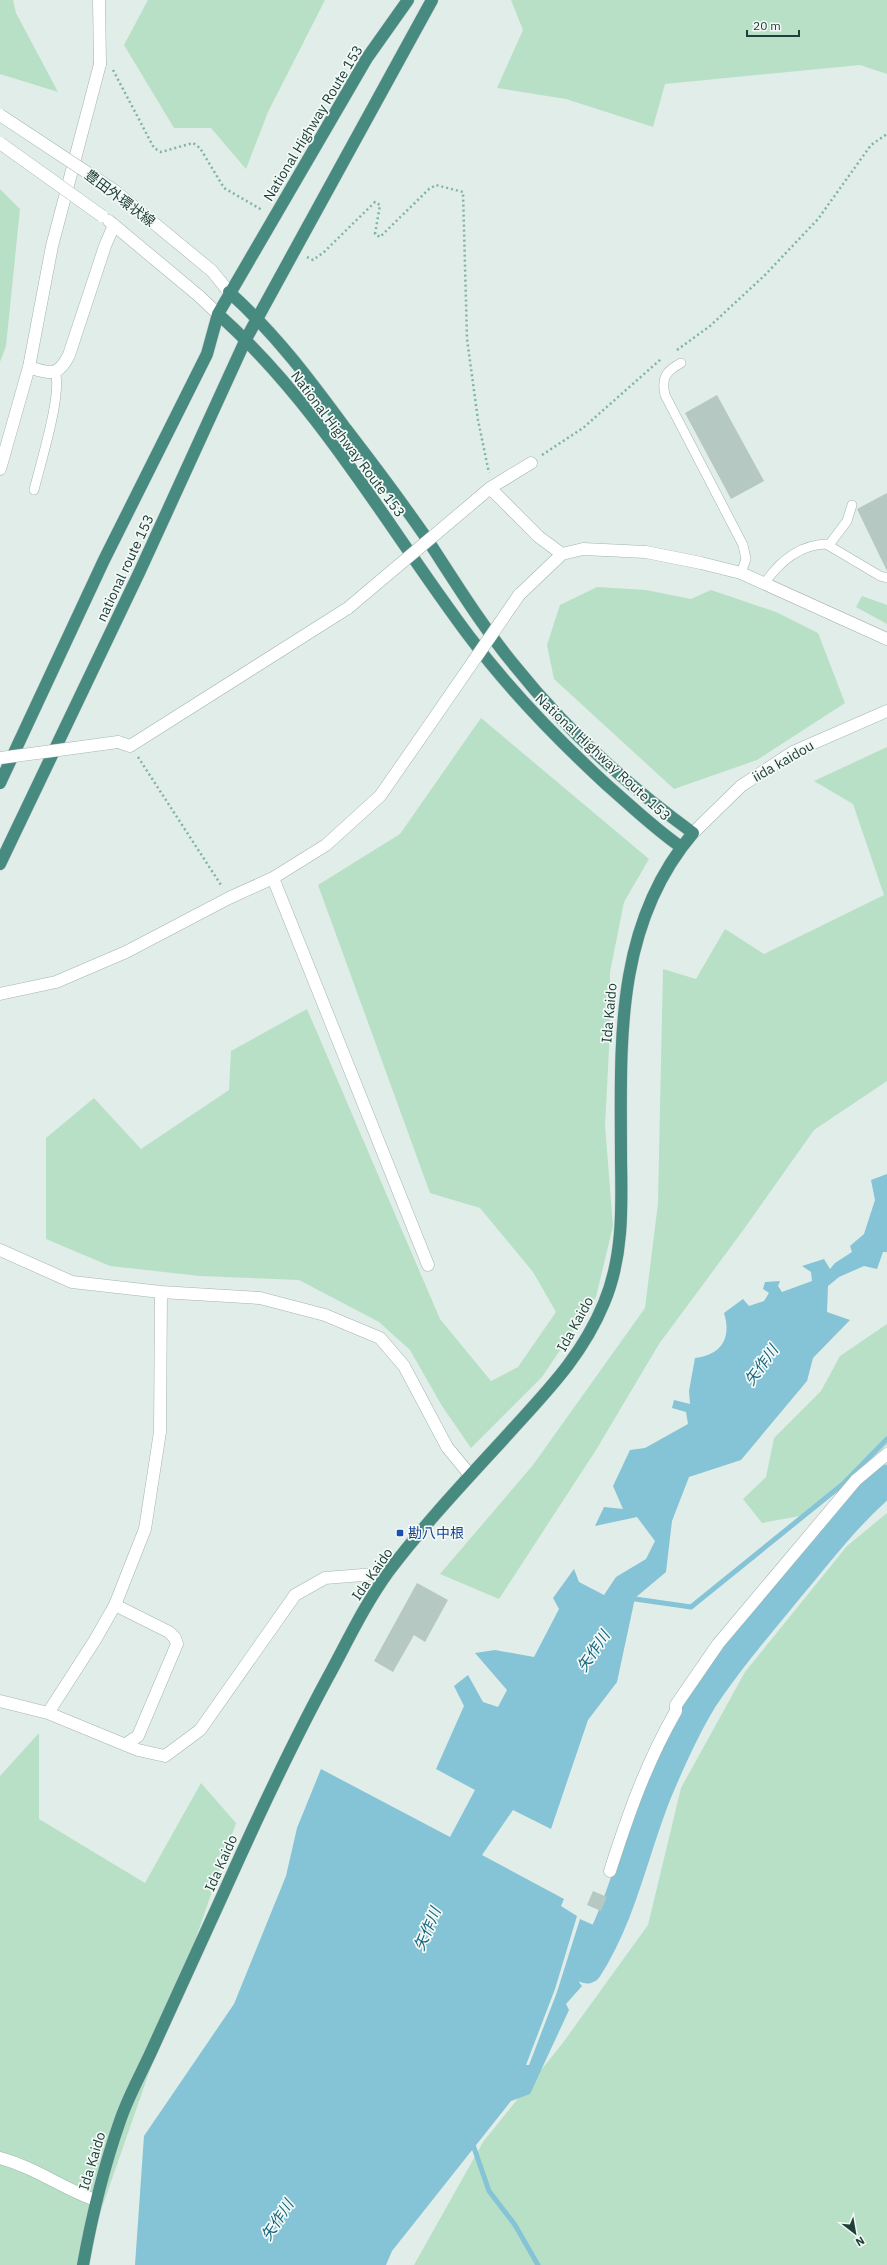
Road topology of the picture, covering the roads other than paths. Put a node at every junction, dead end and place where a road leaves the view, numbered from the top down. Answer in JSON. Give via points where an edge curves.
{"nodes":[{"id":1,"x":99,"y":0,"type":"edge"},
{"id":2,"x":408,"y":0,"type":"edge"},
{"id":3,"x":432,"y":0,"type":"edge"},
{"id":4,"x":0,"y":115,"type":"edge"},
{"id":5,"x":0,"y":143,"type":"edge"},
{"id":6,"x":114,"y":225,"type":"junction"},
{"id":7,"x":229,"y":292,"type":"junction"},
{"id":8,"x":218,"y":314,"type":"junction"},
{"id":9,"x":258,"y":318,"type":"junction"},
{"id":10,"x":246,"y":339,"type":"junction"},
{"id":11,"x":681,"y":363,"type":"dead end"},
{"id":12,"x":29,"y":367,"type":"junction"},
{"id":13,"x":55,"y":372,"type":"junction"},
{"id":14,"x":531,"y":463,"type":"road end"},
{"id":15,"x":0,"y":469,"type":"edge"},
{"id":16,"x":490,"y":488,"type":"junction"},
{"id":17,"x":34,"y":490,"type":"dead end"},
{"id":18,"x":852,"y":505,"type":"dead end"},
{"id":19,"x":829,"y":545,"type":"junction"},
{"id":20,"x":562,"y":554,"type":"junction"},
{"id":21,"x":741,"y":573,"type":"junction"},
{"id":22,"x":887,"y":578,"type":"edge"},
{"id":23,"x":764,"y":584,"type":"junction"},
{"id":24,"x":887,"y":639,"type":"edge"},
{"id":25,"x":887,"y":711,"type":"edge"},
{"id":26,"x":0,"y":758,"type":"edge"},
{"id":27,"x":0,"y":783,"type":"edge"},
{"id":28,"x":693,"y":833,"type":"junction"},
{"id":29,"x":681,"y":847,"type":"junction"},
{"id":30,"x":0,"y":864,"type":"edge"},
{"id":31,"x":273,"y":878,"type":"junction"},
{"id":32,"x":0,"y":994,"type":"edge"},
{"id":33,"x":0,"y":1250,"type":"edge"},
{"id":34,"x":428,"y":1265,"type":"dead end"},
{"id":35,"x":161,"y":1292,"type":"junction"},
{"id":36,"x":887,"y":1454,"type":"edge"},
{"id":37,"x":470,"y":1476,"type":"junction"},
{"id":38,"x":388,"y":1573,"type":"junction"},
{"id":39,"x":115,"y":1605,"type":"junction"},
{"id":40,"x":0,"y":1701,"type":"edge"},
{"id":41,"x":48,"y":1713,"type":"junction"},
{"id":42,"x":126,"y":1744,"type":"junction"},
{"id":43,"x":610,"y":1871,"type":"dead end"},
{"id":44,"x":0,"y":2158,"type":"edge"},
{"id":45,"x":95,"y":2200,"type":"junction"},
{"id":46,"x":82,"y":2265,"type":"edge"}],
"edges":[{"from":1,"to":12,"type":"street","via":[[100,64],[52,246]]},
{"from":2,"to":7,"type":"highway","name":"National Highway Route 153","via":[[368,58]]},
{"from":3,"to":9,"type":"highway"},
{"from":4,"to":7,"type":"street","name":"豊田外環状線","bridge":true,"via":[[115,191],[212,271]]},
{"from":5,"to":6,"type":"street","name":"豊田外環状線","bridge":true},
{"from":6,"to":8,"type":"street","name":"豊田外環状線"},
{"from":6,"to":13,"type":"street","via":[[69,355],[63,367]]},
{"from":7,"to":8,"type":"highway","name":"National Highway Route 153"},
{"from":7,"to":9,"type":"highway"},
{"from":8,"to":10,"type":"highway","name":"National Highway Route 153"},
{"from":8,"to":27,"type":"highway","name":"national route 153","via":[[207,354],[104,560]]},
{"from":9,"to":10,"type":"highway","name":"national route 153"},
{"from":9,"to":28,"type":"highway","name":"National Highway Route 153","via":[[288,352],[353,438],[425,536],[456,586],[515,667],[568,727],[607,764],[646,799]]},
{"from":10,"to":29,"type":"highway","name":"National Highway Route 153","via":[[305,407],[340,453],[469,636],[510,688],[572,753]]},
{"from":10,"to":30,"type":"highway","name":"national route 153","via":[[122,609]]},
{"from":11,"to":21,"type":"lane","via":[[665,375],[662,384],[664,395],[743,545],[746,559]]},
{"from":12,"to":13,"type":"street"},
{"from":12,"to":15,"type":"street"},
{"from":13,"to":17,"type":"lane","via":[[58,380],[55,403]]},
{"from":14,"to":16,"type":"street"},
{"from":16,"to":20,"type":"street","via":[[539,537]]},
{"from":16,"to":26,"type":"street","bridge":true,"via":[[348,608],[130,746],[118,742]]},
{"from":18,"to":19,"type":"lane","via":[[847,521]]},
{"from":19,"to":22,"type":"lane"},
{"from":19,"to":23,"type":"lane","via":[[815,544],[800,549],[774,570]]},
{"from":20,"to":21,"type":"street","via":[[584,549],[646,552]]},
{"from":20,"to":31,"type":"street","bridge":true,"via":[[519,595],[380,796],[326,845]]},
{"from":21,"to":23,"type":"street"},
{"from":23,"to":24,"type":"street"},
{"from":25,"to":28,"type":"street","name":"iida kaidou","via":[[793,752],[741,786]]},
{"from":28,"to":29,"type":"highway","name":"Ida Kaido"},
{"from":29,"to":37,"type":"highway","name":"Ida Kaido","via":[[665,873],[639,929],[628,972],[622,1013],[622,1211],[616,1264],[607,1295],[595,1324],[577,1356]]},
{"from":31,"to":32,"type":"street","via":[[126,952],[56,982]]},
{"from":31,"to":34,"type":"street"},
{"from":33,"to":35,"type":"street","via":[[72,1282]]},
{"from":35,"to":37,"type":"street","via":[[260,1298],[325,1315],[380,1338],[404,1366],[447,1447]]},
{"from":35,"to":39,"type":"street","via":[[160,1432],[152,1494],[145,1528]]},
{"from":36,"to":43,"type":"street","via":[[856,1480],[718,1644],[676,1705],[676,1711],[656,1746],[633,1800]]},
{"from":37,"to":38,"type":"highway","name":"Ida Kaido"},
{"from":38,"to":42,"type":"street","via":[[325,1578],[295,1595],[200,1730],[165,1756]]},
{"from":38,"to":45,"type":"highway","name":"Ida Kaido","via":[[338,1658],[264,1801],[122,2116]]},
{"from":39,"to":41,"type":"street"},
{"from":39,"to":42,"type":"street","via":[[169,1632],[176,1638],[177,1644],[138,1736]]},
{"from":40,"to":41,"type":"street"},
{"from":41,"to":42,"type":"street"},
{"from":44,"to":45,"type":"street","via":[[22,2164],[69,2190]]},
{"from":45,"to":46,"type":"highway","name":"Ida Kaido"}]}
